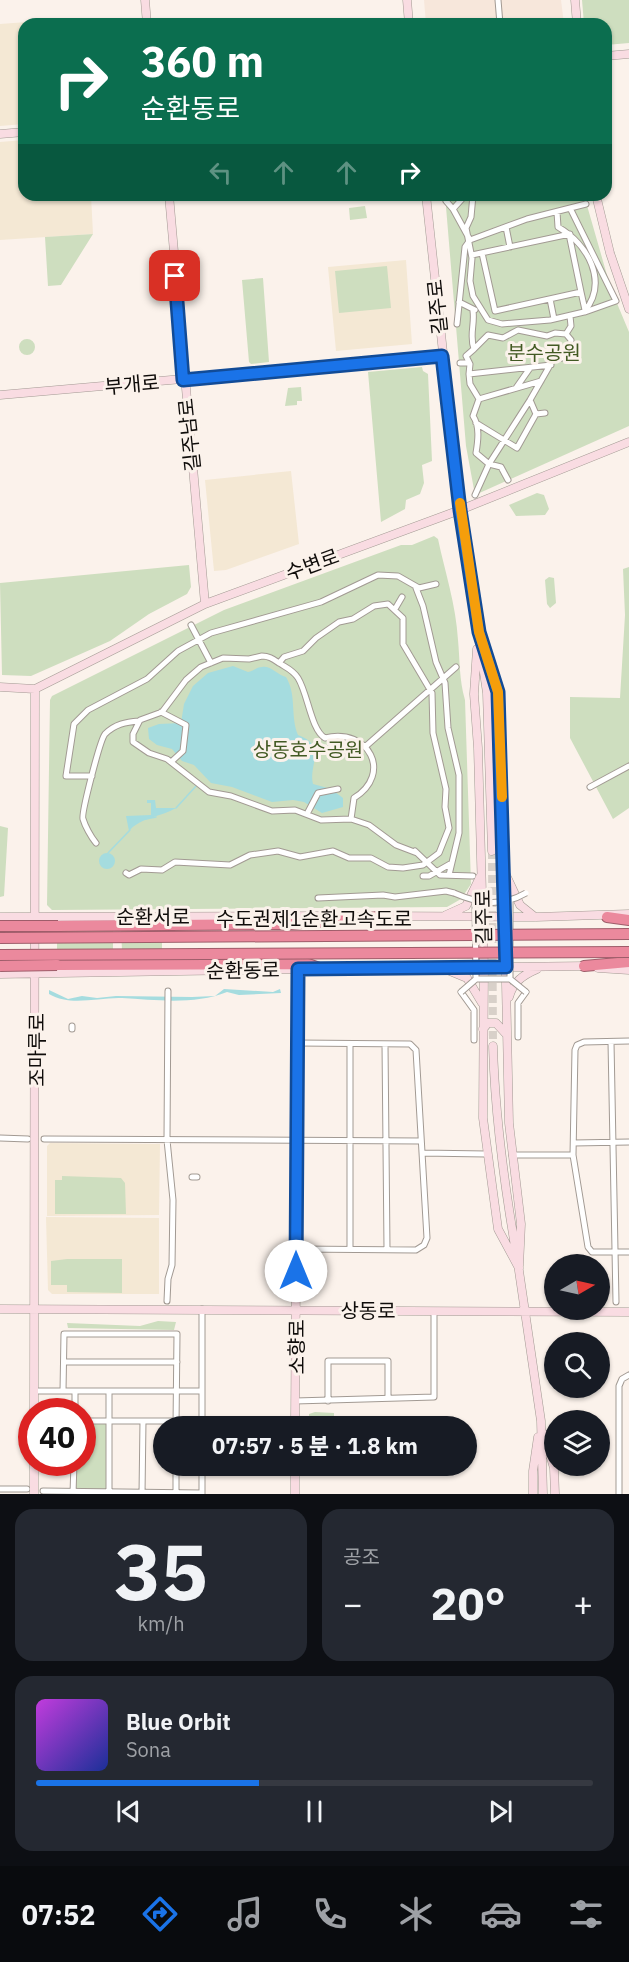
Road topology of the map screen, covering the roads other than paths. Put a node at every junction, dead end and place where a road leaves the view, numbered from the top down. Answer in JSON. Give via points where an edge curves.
{"nodes":[{"id":1,"x":146,"y":0,"type":"edge"},
{"id":2,"x":401,"y":0,"type":"edge"},
{"id":3,"x":407,"y":0,"type":"edge"},
{"id":4,"x":413,"y":0,"type":"edge"},
{"id":5,"x":498,"y":0,"type":"edge"},
{"id":6,"x":575,"y":0,"type":"edge"},
{"id":7,"x":408,"y":14,"type":"junction"},
{"id":8,"x":147,"y":18,"type":"edge"},
{"id":9,"x":408,"y":18,"type":"edge"},
{"id":10,"x":500,"y":18,"type":"edge"},
{"id":11,"x":576,"y":18,"type":"edge"},
{"id":12,"x":629,"y":54,"type":"edge"},
{"id":13,"x":612,"y":55,"type":"edge"},
{"id":14,"x":18,"y":132,"type":"edge"},
{"id":15,"x":0,"y":134,"type":"edge"},
{"id":16,"x":169,"y":201,"type":"edge"},
{"id":17,"x":427,"y":201,"type":"edge"},
{"id":18,"x":446,"y":201,"type":"dead end"},
{"id":19,"x":460,"y":201,"type":"edge"},
{"id":20,"x":472,"y":201,"type":"edge"},
{"id":21,"x":597,"y":201,"type":"edge"},
{"id":22,"x":586,"y":204,"type":"dead end"},
{"id":23,"x":453,"y":209,"type":"junction"},
{"id":24,"x":571,"y":210,"type":"junction"},
{"id":25,"x":556,"y":212,"type":"junction"},
{"id":26,"x":506,"y":226,"type":"junction"},
{"id":27,"x":569,"y":234,"type":"junction"},
{"id":28,"x":470,"y":240,"type":"junction"},
{"id":29,"x":510,"y":247,"type":"junction"},
{"id":30,"x":482,"y":253,"type":"junction"},
{"id":31,"x":472,"y":255,"type":"junction"},
{"id":32,"x":608,"y":285,"type":"junction"},
{"id":33,"x":595,"y":287,"type":"junction"},
{"id":34,"x":581,"y":292,"type":"junction"},
{"id":35,"x":550,"y":299,"type":"junction"},
{"id":36,"x":459,"y":302,"type":"junction"},
{"id":37,"x":507,"y":308,"type":"junction"},
{"id":38,"x":629,"y":309,"type":"edge"},
{"id":39,"x":476,"y":310,"type":"junction"},
{"id":40,"x":495,"y":311,"type":"junction"},
{"id":41,"x":584,"y":311,"type":"junction"},
{"id":42,"x":570,"y":316,"type":"junction"},
{"id":43,"x":554,"y":319,"type":"junction"},
{"id":44,"x":497,"y":322,"type":"junction"},
{"id":45,"x":510,"y":323,"type":"junction"},
{"id":46,"x":457,"y":324,"type":"dead end"},
{"id":47,"x":566,"y":334,"type":"junction"},
{"id":48,"x":474,"y":349,"type":"junction"},
{"id":49,"x":442,"y":356,"type":"junction"},
{"id":50,"x":460,"y":363,"type":"dead end"},
{"id":51,"x":470,"y":363,"type":"junction"},
{"id":52,"x":551,"y":365,"type":"junction"},
{"id":53,"x":530,"y":368,"type":"junction"},
{"id":54,"x":469,"y":374,"type":"junction"},
{"id":55,"x":183,"y":380,"type":"junction"},
{"id":56,"x":541,"y":381,"type":"junction"},
{"id":57,"x":516,"y":388,"type":"junction"},
{"id":58,"x":0,"y":395,"type":"edge"},
{"id":59,"x":479,"y":399,"type":"junction"},
{"id":60,"x":530,"y":400,"type":"junction"},
{"id":61,"x":473,"y":412,"type":"junction"},
{"id":62,"x":545,"y":413,"type":"dead end"},
{"id":63,"x":465,"y":414,"type":"dead end"},
{"id":64,"x":536,"y":414,"type":"junction"},
{"id":65,"x":476,"y":423,"type":"junction"},
{"id":66,"x":504,"y":441,"type":"junction"},
{"id":67,"x":629,"y":442,"type":"edge"},
{"id":68,"x":489,"y":464,"type":"junction"},
{"id":69,"x":508,"y":480,"type":"dead end"},
{"id":70,"x":475,"y":495,"type":"dead end"},
{"id":71,"x":460,"y":510,"type":"junction"},
{"id":72,"x":436,"y":584,"type":"dead end"},
{"id":73,"x":415,"y":586,"type":"junction"},
{"id":74,"x":402,"y":597,"type":"dead end"},
{"id":75,"x":205,"y":604,"type":"junction"},
{"id":76,"x":395,"y":609,"type":"junction"},
{"id":77,"x":190,"y":625,"type":"dead end"},
{"id":78,"x":479,"y":632,"type":"junction"},
{"id":79,"x":199,"y":640,"type":"junction"},
{"id":80,"x":211,"y":663,"type":"junction"},
{"id":81,"x":279,"y":663,"type":"junction"},
{"id":82,"x":456,"y":667,"type":"dead end"},
{"id":83,"x":442,"y":677,"type":"junction"},
{"id":84,"x":0,"y":687,"type":"edge"},
{"id":85,"x":35,"y":689,"type":"junction"},
{"id":86,"x":429,"y":689,"type":"junction"},
{"id":87,"x":161,"y":712,"type":"junction"},
{"id":88,"x":139,"y":721,"type":"junction"},
{"id":89,"x":366,"y":746,"type":"junction"},
{"id":90,"x":171,"y":762,"type":"junction"},
{"id":91,"x":629,"y":766,"type":"edge"},
{"id":92,"x":92,"y":776,"type":"junction"},
{"id":93,"x":590,"y":787,"type":"dead end"},
{"id":94,"x":336,"y":789,"type":"dead end"},
{"id":95,"x":310,"y":810,"type":"dead end"},
{"id":96,"x":351,"y":819,"type":"junction"},
{"id":97,"x":96,"y":843,"type":"dead end"},
{"id":98,"x":411,"y":849,"type":"dead end"},
{"id":99,"x":492,"y":851,"type":"tunnel mouth"},
{"id":100,"x":417,"y":853,"type":"junction"},
{"id":101,"x":428,"y":862,"type":"junction"},
{"id":102,"x":450,"y":864,"type":"junction"},
{"id":103,"x":482,"y":870,"type":"junction"},
{"id":104,"x":504,"y":870,"type":"junction"},
{"id":105,"x":436,"y":871,"type":"junction"},
{"id":106,"x":126,"y":873,"type":"dead end"},
{"id":107,"x":449,"y":875,"type":"junction"},
{"id":108,"x":423,"y":876,"type":"dead end"},
{"id":109,"x":473,"y":876,"type":"dead end"},
{"id":110,"x":526,"y":893,"type":"dead end"},
{"id":111,"x":318,"y":898,"type":"dead end"},
{"id":112,"x":510,"y":902,"type":"junction"},
{"id":113,"x":475,"y":903,"type":"junction"},
{"id":114,"x":629,"y":914,"type":"edge"},
{"id":115,"x":380,"y":916,"type":"junction"},
{"id":116,"x":442,"y":916,"type":"junction"},
{"id":117,"x":0,"y":917,"type":"edge"},
{"id":118,"x":36,"y":917,"type":"junction"},
{"id":119,"x":483,"y":917,"type":"junction"},
{"id":120,"x":607,"y":917,"type":"junction"},
{"id":121,"x":504,"y":918,"type":"junction"},
{"id":122,"x":536,"y":918,"type":"junction"},
{"id":123,"x":629,"y":920,"type":"edge"},
{"id":124,"x":0,"y":926,"type":"edge"},
{"id":125,"x":629,"y":934,"type":"edge"},
{"id":126,"x":0,"y":938,"type":"edge"},
{"id":127,"x":629,"y":952,"type":"edge"},
{"id":128,"x":0,"y":954,"type":"edge"},
{"id":129,"x":629,"y":962,"type":"edge"},
{"id":130,"x":0,"y":966,"type":"edge"},
{"id":131,"x":544,"y":966,"type":"junction"},
{"id":132,"x":584,"y":966,"type":"junction"},
{"id":133,"x":484,"y":967,"type":"junction"},
{"id":134,"x":506,"y":967,"type":"junction"},
{"id":135,"x":428,"y":968,"type":"junction"},
{"id":136,"x":298,"y":969,"type":"junction"},
{"id":137,"x":322,"y":969,"type":"junction"},
{"id":138,"x":629,"y":970,"type":"edge"},
{"id":139,"x":37,"y":973,"type":"junction"},
{"id":140,"x":0,"y":974,"type":"edge"},
{"id":141,"x":476,"y":979,"type":"junction"},
{"id":142,"x":510,"y":979,"type":"junction"},
{"id":143,"x":168,"y":991,"type":"dead end"},
{"id":144,"x":506,"y":1006,"type":"junction"},
{"id":145,"x":483,"y":1007,"type":"junction"},
{"id":146,"x":483,"y":1029,"type":"junction"},
{"id":147,"x":507,"y":1035,"type":"junction"},
{"id":148,"x":518,"y":1037,"type":"dead end"},
{"id":149,"x":474,"y":1040,"type":"dead end"},
{"id":150,"x":629,"y":1041,"type":"edge"},
{"id":151,"x":611,"y":1042,"type":"junction"},
{"id":152,"x":298,"y":1043,"type":"junction"},
{"id":153,"x":350,"y":1044,"type":"junction"},
{"id":154,"x":385,"y":1044,"type":"junction"},
{"id":155,"x":493,"y":1046,"type":"tunnel mouth"},
{"id":156,"x":0,"y":1138,"type":"edge"},
{"id":157,"x":28,"y":1139,"type":"dead end"},
{"id":158,"x":44,"y":1139,"type":"dead end"},
{"id":159,"x":167,"y":1140,"type":"junction"},
{"id":160,"x":297,"y":1141,"type":"junction"},
{"id":161,"x":385,"y":1141,"type":"junction"},
{"id":162,"x":421,"y":1141,"type":"junction"},
{"id":163,"x":350,"y":1142,"type":"junction"},
{"id":164,"x":613,"y":1142,"type":"junction"},
{"id":165,"x":629,"y":1142,"type":"edge"},
{"id":166,"x":573,"y":1143,"type":"junction"},
{"id":167,"x":422,"y":1153,"type":"junction"},
{"id":168,"x":486,"y":1154,"type":"junction"},
{"id":169,"x":512,"y":1155,"type":"junction"},
{"id":170,"x":573,"y":1155,"type":"junction"},
{"id":171,"x":297,"y":1249,"type":"junction"},
{"id":172,"x":350,"y":1249,"type":"junction"},
{"id":173,"x":387,"y":1250,"type":"junction"},
{"id":174,"x":614,"y":1252,"type":"junction"},
{"id":175,"x":629,"y":1252,"type":"edge"},
{"id":176,"x":519,"y":1268,"type":"junction"},
{"id":177,"x":167,"y":1301,"type":"dead end"},
{"id":178,"x":616,"y":1302,"type":"dead end"},
{"id":179,"x":0,"y":1309,"type":"edge"},
{"id":180,"x":35,"y":1309,"type":"junction"},
{"id":181,"x":202,"y":1309,"type":"junction"},
{"id":182,"x":296,"y":1310,"type":"junction"},
{"id":183,"x":434,"y":1311,"type":"junction"},
{"id":184,"x":525,"y":1311,"type":"junction"},
{"id":185,"x":629,"y":1312,"type":"edge"},
{"id":186,"x":64,"y":1362,"type":"junction"},
{"id":187,"x":177,"y":1362,"type":"junction"},
{"id":188,"x":629,"y":1375,"type":"edge"},
{"id":189,"x":35,"y":1391,"type":"junction"},
{"id":190,"x":63,"y":1391,"type":"junction"},
{"id":191,"x":75,"y":1391,"type":"junction"},
{"id":192,"x":109,"y":1391,"type":"junction"},
{"id":193,"x":177,"y":1391,"type":"junction"},
{"id":194,"x":202,"y":1391,"type":"junction"},
{"id":195,"x":35,"y":1398,"type":"edge"},
{"id":196,"x":75,"y":1398,"type":"edge"},
{"id":197,"x":388,"y":1398,"type":"junction"},
{"id":198,"x":295,"y":1401,"type":"junction"},
{"id":199,"x":328,"y":1401,"type":"junction"},
{"id":200,"x":176,"y":1416,"type":"edge"},
{"id":201,"x":202,"y":1416,"type":"edge"},
{"id":202,"x":295,"y":1416,"type":"edge"},
{"id":203,"x":96,"y":1421,"type":"edge"},
{"id":204,"x":109,"y":1421,"type":"junction"},
{"id":205,"x":143,"y":1421,"type":"junction"},
{"id":206,"x":541,"y":1421,"type":"junction"},
{"id":207,"x":153,"y":1422,"type":"edge"},
{"id":208,"x":33,"y":1476,"type":"edge"},
{"id":209,"x":74,"y":1476,"type":"edge"},
{"id":210,"x":176,"y":1476,"type":"edge"},
{"id":211,"x":202,"y":1476,"type":"edge"},
{"id":212,"x":295,"y":1476,"type":"edge"},
{"id":213,"x":0,"y":1489,"type":"edge"},
{"id":214,"x":31,"y":1491,"type":"edge"},
{"id":215,"x":43,"y":1491,"type":"dead end"},
{"id":216,"x":73,"y":1493,"type":"edge"},
{"id":217,"x":109,"y":1493,"type":"edge"},
{"id":218,"x":142,"y":1493,"type":"edge"},
{"id":219,"x":176,"y":1493,"type":"edge"},
{"id":220,"x":202,"y":1493,"type":"edge"},
{"id":221,"x":295,"y":1494,"type":"edge"},
{"id":222,"x":533,"y":1494,"type":"edge"},
{"id":223,"x":543,"y":1494,"type":"edge"},
{"id":224,"x":555,"y":1494,"type":"edge"},
{"id":225,"x":619,"y":1494,"type":"edge"}],
"edges":[{"from":1,"to":8,"type":"street"},
{"from":2,"to":7,"type":"street"},
{"from":3,"to":7,"type":"street"},
{"from":4,"to":7,"type":"street"},
{"from":5,"to":10,"type":"street"},
{"from":6,"to":11,"type":"street"},
{"from":7,"to":9,"type":"street"},
{"from":12,"to":13,"type":"street"},
{"from":14,"to":15,"type":"street"},
{"from":16,"to":55,"type":"street","name":"길주남로"},
{"from":17,"to":49,"type":"street","name":"길주로"},
{"from":18,"to":23,"type":"street"},
{"from":19,"to":23,"type":"street"},
{"from":20,"to":28,"type":"street","via":[[466,228]]},
{"from":21,"to":38,"type":"street"},
{"from":22,"to":24,"type":"street"},
{"from":23,"to":28,"type":"street"},
{"from":24,"to":25,"type":"street"},
{"from":24,"to":32,"type":"street"},
{"from":25,"to":26,"type":"street"},
{"from":25,"to":27,"type":"street","via":[[558,227]]},
{"from":26,"to":28,"type":"street"},
{"from":26,"to":29,"type":"street"},
{"from":27,"to":29,"type":"street"},
{"from":27,"to":33,"type":"street","via":[[589,257]]},
{"from":27,"to":34,"type":"street"},
{"from":28,"to":31,"type":"street"},
{"from":28,"to":36,"type":"street","via":[[465,247]]},
{"from":29,"to":30,"type":"street"},
{"from":30,"to":31,"type":"street"},
{"from":30,"to":40,"type":"street"},
{"from":31,"to":39,"type":"street","via":[[470,281]]},
{"from":32,"to":33,"type":"street"},
{"from":32,"to":41,"type":"street","via":[[616,301]]},
{"from":33,"to":41,"type":"street"},
{"from":34,"to":35,"type":"street"},
{"from":34,"to":41,"type":"street"},
{"from":35,"to":37,"type":"street"},
{"from":35,"to":43,"type":"street"},
{"from":36,"to":39,"type":"street"},
{"from":36,"to":46,"type":"street"},
{"from":37,"to":40,"type":"street"},
{"from":37,"to":45,"type":"street"},
{"from":39,"to":44,"type":"street"},
{"from":39,"to":48,"type":"street","via":[[470,338]]},
{"from":40,"to":44,"type":"street"},
{"from":41,"to":42,"type":"street"},
{"from":42,"to":43,"type":"street"},
{"from":42,"to":47,"type":"street","via":[[571,326]]},
{"from":43,"to":45,"type":"street"},
{"from":44,"to":45,"type":"street"},
{"from":47,"to":48,"type":"street","via":[[547,336],[518,330],[502,338],[488,335]]},
{"from":47,"to":52,"type":"street","via":[[571,340],[570,353],[553,360]]},
{"from":48,"to":51,"type":"street","via":[[466,356]]},
{"from":49,"to":55,"type":"street","name":"부개로"},
{"from":49,"to":71,"type":"street","name":"길주로"},
{"from":50,"to":51,"type":"street"},
{"from":51,"to":54,"type":"street"},
{"from":52,"to":53,"type":"street"},
{"from":52,"to":56,"type":"street"},
{"from":53,"to":54,"type":"street"},
{"from":53,"to":57,"type":"street"},
{"from":54,"to":59,"type":"street"},
{"from":55,"to":58,"type":"street","name":"부개로"},
{"from":55,"to":75,"type":"street","name":"길주남로"},
{"from":56,"to":57,"type":"street"},
{"from":56,"to":60,"type":"street"},
{"from":57,"to":59,"type":"street"},
{"from":59,"to":61,"type":"street"},
{"from":60,"to":64,"type":"street"},
{"from":60,"to":66,"type":"street"},
{"from":61,"to":63,"type":"street"},
{"from":61,"to":65,"type":"street"},
{"from":62,"to":64,"type":"street"},
{"from":64,"to":66,"type":"street","via":[[516,448]]},
{"from":65,"to":66,"type":"street"},
{"from":65,"to":68,"type":"street","via":[[476,453]]},
{"from":66,"to":68,"type":"street"},
{"from":67,"to":71,"type":"street","name":"수변로"},
{"from":68,"to":69,"type":"street","via":[[501,467]]},
{"from":68,"to":70,"type":"street"},
{"from":71,"to":75,"type":"street","name":"수변로"},
{"from":71,"to":78,"type":"street","name":"길주로"},
{"from":72,"to":73,"type":"street"},
{"from":73,"to":79,"type":"street","via":[[398,576],[378,575],[321,602],[221,628]]},
{"from":73,"to":83,"type":"street"},
{"from":74,"to":76,"type":"street"},
{"from":75,"to":85,"type":"street","name":"수변로"},
{"from":76,"to":81,"type":"street","via":[[388,604],[374,606],[353,619],[339,622],[303,651],[284,657]]},
{"from":76,"to":86,"type":"street","via":[[404,624],[403,644]]},
{"from":77,"to":79,"type":"street"},
{"from":78,"to":99,"type":"street","name":"길주로","via":[[487,704]]},
{"from":78,"to":103,"type":"street","name":"길주로","via":[[474,694]]},
{"from":78,"to":104,"type":"street","name":"길주로","via":[[498,692]]},
{"from":79,"to":80,"type":"street"},
{"from":79,"to":92,"type":"street","via":[[178,651],[147,679],[88,710],[74,724],[66,776]]},
{"from":80,"to":81,"type":"street","via":[[223,658],[266,656]]},
{"from":80,"to":87,"type":"street","via":[[194,671]]},
{"from":81,"to":89,"type":"street","via":[[299,680],[321,735],[347,736]]},
{"from":82,"to":83,"type":"street"},
{"from":83,"to":86,"type":"street"},
{"from":83,"to":102,"type":"street","via":[[459,775],[459,833]]},
{"from":84,"to":85,"type":"street","name":"수변로"},
{"from":85,"to":118,"type":"street","name":"조마루로"},
{"from":86,"to":89,"type":"street"},
{"from":86,"to":101,"type":"street","via":[[433,733],[446,789],[448,828],[443,846]]},
{"from":87,"to":88,"type":"street"},
{"from":87,"to":90,"type":"street","via":[[186,724],[183,751]]},
{"from":88,"to":90,"type":"street","via":[[133,742]]},
{"from":88,"to":92,"type":"street","via":[[120,723],[105,735]]},
{"from":89,"to":96,"type":"street","via":[[372,758],[372,776],[367,788],[354,798]]},
{"from":90,"to":96,"type":"street","via":[[209,792],[272,811],[300,811],[321,820]]},
{"from":91,"to":93,"type":"street"},
{"from":92,"to":97,"type":"street","via":[[82,818]]},
{"from":94,"to":95,"type":"street","via":[[318,793]]},
{"from":96,"to":100,"type":"street"},
{"from":98,"to":100,"type":"street"},
{"from":100,"to":101,"type":"street"},
{"from":101,"to":105,"type":"street"},
{"from":101,"to":106,"type":"street","via":[[395,867],[333,851],[300,857],[279,851],[250,855],[230,865],[175,862],[162,870]]},
{"from":102,"to":105,"type":"street"},
{"from":102,"to":107,"type":"street"},
{"from":103,"to":116,"type":"street","via":[[466,906]]},
{"from":103,"to":119,"type":"street","name":"길주로"},
{"from":104,"to":121,"type":"street","name":"길주로"},
{"from":104,"to":122,"type":"street","via":[[520,905]]},
{"from":105,"to":107,"type":"street"},
{"from":105,"to":108,"type":"street"},
{"from":107,"to":109,"type":"street"},
{"from":110,"to":112,"type":"street","bridge":true},
{"from":111,"to":113,"type":"street","bridge":true,"via":[[395,897],[446,891]]},
{"from":112,"to":113,"type":"street","bridge":true},
{"from":112,"to":142,"type":"street","bridge":true},
{"from":113,"to":141,"type":"street","bridge":true},
{"from":114,"to":120,"type":"street","name":"순환서로"},
{"from":115,"to":116,"type":"street","name":"순환서로"},
{"from":115,"to":118,"type":"street","name":"순환서로"},
{"from":115,"to":124,"type":"highway","bridge":true,"via":[[259,924]]},
{"from":116,"to":119,"type":"street","name":"순환서로"},
{"from":117,"to":118,"type":"street","name":"순환서로"},
{"from":118,"to":139,"type":"street","name":"조마루로"},
{"from":119,"to":121,"type":"street","name":"순환서로"},
{"from":119,"to":133,"type":"street","name":"길주로"},
{"from":120,"to":122,"type":"street","name":"순환서로"},
{"from":120,"to":123,"type":"highway"},
{"from":121,"to":122,"type":"street","name":"순환서로"},
{"from":121,"to":134,"type":"street","name":"길주로"},
{"from":125,"to":126,"type":"highway","name":"수도권제1순환고속도로","bridge":true},
{"from":127,"to":128,"type":"highway","name":"수도권제1순환고속도로","bridge":true},
{"from":129,"to":132,"type":"highway"},
{"from":130,"to":137,"type":"highway","bridge":true,"via":[[308,964]]},
{"from":131,"to":132,"type":"street","name":"순환동로"},
{"from":131,"to":134,"type":"street","name":"순환동로"},
{"from":131,"to":144,"type":"street","via":[[511,987]]},
{"from":132,"to":138,"type":"street","name":"순환동로"},
{"from":133,"to":134,"type":"street","name":"순환동로"},
{"from":133,"to":135,"type":"street","name":"순환동로"},
{"from":133,"to":145,"type":"street","name":"길주로"},
{"from":134,"to":144,"type":"street","name":"길주로"},
{"from":135,"to":137,"type":"street","name":"순환동로"},
{"from":135,"to":145,"type":"street","via":[[467,978]]},
{"from":136,"to":137,"type":"street","name":"순환동로"},
{"from":136,"to":139,"type":"street","name":"순환동로"},
{"from":136,"to":152,"type":"street","name":"소향로"},
{"from":139,"to":140,"type":"street","name":"순환동로"},
{"from":139,"to":180,"type":"street","name":"조마루로"},
{"from":141,"to":142,"type":"street","bridge":true},
{"from":141,"to":149,"type":"street","bridge":true,"via":[[461,992],[474,1010]]},
{"from":142,"to":148,"type":"street","bridge":true,"via":[[526,992],[518,1003]]},
{"from":143,"to":159,"type":"street"},
{"from":144,"to":147,"type":"street","name":"길주로"},
{"from":145,"to":146,"type":"street","name":"길주로"},
{"from":146,"to":147,"type":"street","via":[[488,1023],[496,1023]]},
{"from":146,"to":168,"type":"street","name":"길주로"},
{"from":147,"to":169,"type":"street","name":"길주로"},
{"from":150,"to":151,"type":"street"},
{"from":151,"to":164,"type":"street"},
{"from":151,"to":166,"type":"street","via":[[584,1042],[575,1050]]},
{"from":152,"to":153,"type":"street"},
{"from":152,"to":160,"type":"street","name":"소향로"},
{"from":153,"to":154,"type":"street"},
{"from":153,"to":163,"type":"street"},
{"from":154,"to":161,"type":"street"},
{"from":154,"to":162,"type":"street","via":[[410,1044],[416,1050]]},
{"from":155,"to":176,"type":"street","name":"길주로","via":[[500,1163]]},
{"from":156,"to":157,"type":"street"},
{"from":158,"to":159,"type":"street"},
{"from":159,"to":160,"type":"street"},
{"from":159,"to":177,"type":"street","via":[[173,1200]]},
{"from":160,"to":163,"type":"street"},
{"from":160,"to":171,"type":"street","name":"소향로"},
{"from":161,"to":162,"type":"street"},
{"from":161,"to":163,"type":"street"},
{"from":161,"to":173,"type":"street"},
{"from":162,"to":167,"type":"street"},
{"from":163,"to":172,"type":"street"},
{"from":164,"to":165,"type":"street"},
{"from":164,"to":166,"type":"street"},
{"from":164,"to":174,"type":"street"},
{"from":166,"to":170,"type":"street"},
{"from":167,"to":168,"type":"street"},
{"from":167,"to":173,"type":"street","via":[[427,1238],[416,1250]]},
{"from":168,"to":176,"type":"street","name":"길주로","via":[[498,1229]]},
{"from":169,"to":170,"type":"street"},
{"from":169,"to":176,"type":"street","name":"길주로","via":[[521,1224]]},
{"from":170,"to":174,"type":"street","via":[[588,1247],[592,1252]]},
{"from":171,"to":172,"type":"street"},
{"from":171,"to":182,"type":"street","name":"소향로"},
{"from":172,"to":173,"type":"street"},
{"from":174,"to":175,"type":"street"},
{"from":174,"to":178,"type":"street"},
{"from":176,"to":184,"type":"street","name":"길주로"},
{"from":179,"to":180,"type":"street","name":"상동로"},
{"from":180,"to":181,"type":"street","name":"상동로"},
{"from":180,"to":189,"type":"street","name":"조마루로"},
{"from":181,"to":182,"type":"street","name":"상동로"},
{"from":181,"to":194,"type":"street"},
{"from":182,"to":183,"type":"street","name":"상동로"},
{"from":182,"to":198,"type":"street","name":"소향로"},
{"from":183,"to":184,"type":"street","name":"상동로"},
{"from":183,"to":197,"type":"street","name":"소향로","via":[[434,1397]]},
{"from":184,"to":185,"type":"street","name":"상동로"},
{"from":184,"to":206,"type":"street","name":"길주로"},
{"from":186,"to":187,"type":"street"},
{"from":186,"to":187,"type":"street","via":[[64,1334],[177,1334]]},
{"from":186,"to":190,"type":"street"},
{"from":187,"to":193,"type":"street"},
{"from":188,"to":225,"type":"street","via":[[619,1386]]},
{"from":189,"to":190,"type":"street"},
{"from":189,"to":195,"type":"street","name":"조마루로"},
{"from":190,"to":191,"type":"street"},
{"from":191,"to":192,"type":"street"},
{"from":191,"to":196,"type":"street"},
{"from":192,"to":193,"type":"street"},
{"from":192,"to":204,"type":"street"},
{"from":193,"to":194,"type":"street"},
{"from":193,"to":200,"type":"street"},
{"from":194,"to":201,"type":"street"},
{"from":197,"to":199,"type":"street","name":"소향로"},
{"from":197,"to":199,"type":"street","via":[[388,1361],[328,1361]]},
{"from":198,"to":199,"type":"street","name":"소향로"},
{"from":198,"to":202,"type":"street","name":"소향로"},
{"from":203,"to":204,"type":"street"},
{"from":204,"to":205,"type":"street"},
{"from":204,"to":217,"type":"street"},
{"from":205,"to":207,"type":"street"},
{"from":205,"to":218,"type":"street"},
{"from":206,"to":222,"type":"street","name":"길주로"},
{"from":206,"to":223,"type":"street","name":"길주로"},
{"from":206,"to":224,"type":"street","name":"길주로","via":[[555,1468]]},
{"from":208,"to":214,"type":"street"},
{"from":209,"to":216,"type":"street"},
{"from":210,"to":219,"type":"street"},
{"from":211,"to":220,"type":"street"},
{"from":212,"to":221,"type":"street"},
{"from":213,"to":214,"type":"street"},
{"from":215,"to":216,"type":"street"},
{"from":216,"to":217,"type":"street"},
{"from":217,"to":218,"type":"street"},
{"from":218,"to":219,"type":"street"},
{"from":219,"to":220,"type":"street"}]}
